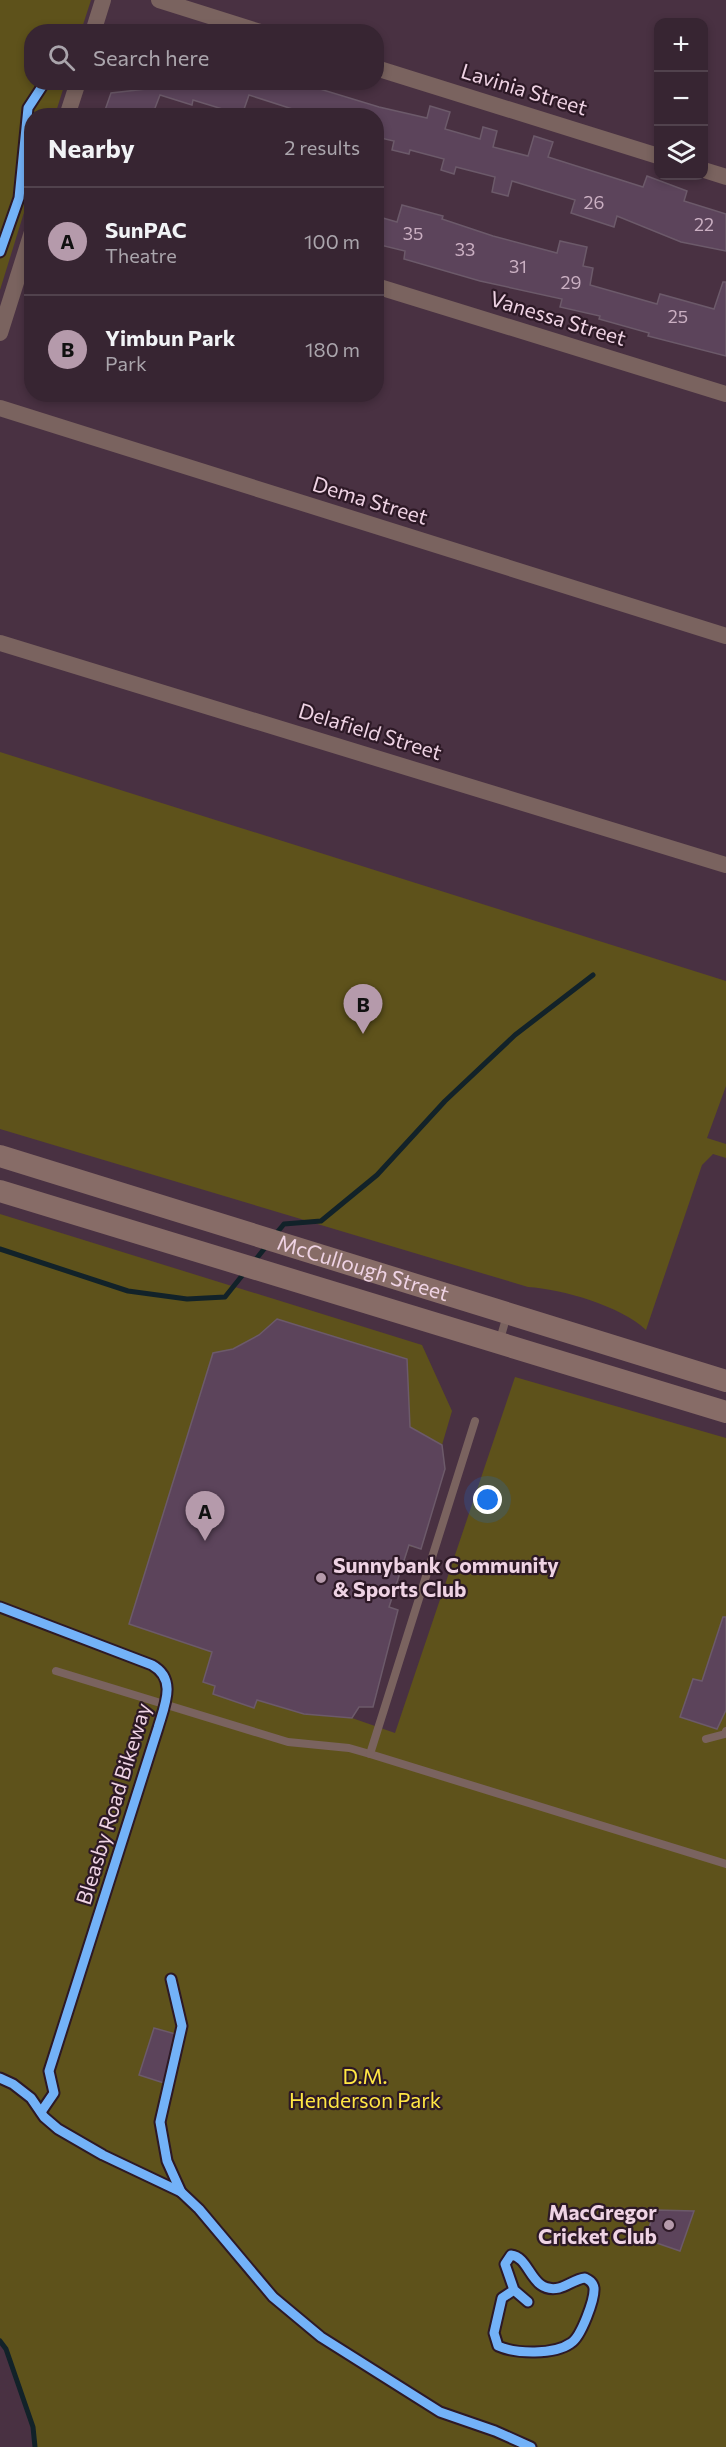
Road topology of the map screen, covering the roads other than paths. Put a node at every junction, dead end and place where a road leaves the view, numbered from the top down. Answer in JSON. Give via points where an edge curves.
{"nodes":[{"id":1,"x":103,"y":0,"type":"edge"},
{"id":2,"x":159,"y":0,"type":"edge"},
{"id":3,"x":96,"y":24,"type":"edge"},
{"id":4,"x":235,"y":24,"type":"edge"},
{"id":5,"x":384,"y":70,"type":"edge"},
{"id":6,"x":75,"y":90,"type":"edge"},
{"id":7,"x":70,"y":108,"type":"edge"},
{"id":8,"x":654,"y":155,"type":"edge"},
{"id":9,"x":708,"y":171,"type":"edge"},
{"id":10,"x":726,"y":177,"type":"edge"},
{"id":11,"x":24,"y":257,"type":"edge"},
{"id":12,"x":384,"y":288,"type":"edge"},
{"id":13,"x":0,"y":333,"type":"edge"},
{"id":14,"x":726,"y":394,"type":"edge"},
{"id":15,"x":0,"y":408,"type":"edge"},
{"id":16,"x":726,"y":636,"type":"edge"},
{"id":17,"x":0,"y":643,"type":"edge"},
{"id":18,"x":726,"y":865,"type":"edge"},
{"id":19,"x":0,"y":1156,"type":"edge"},
{"id":20,"x":0,"y":1191,"type":"edge"},
{"id":21,"x":507,"y":1314,"type":"junction"},
{"id":22,"x":499,"y":1343,"type":"junction"},
{"id":23,"x":726,"y":1382,"type":"edge"},
{"id":24,"x":726,"y":1412,"type":"edge"},
{"id":25,"x":475,"y":1421,"type":"dead end"},
{"id":26,"x":56,"y":1671,"type":"dead end"},
{"id":27,"x":726,"y":1731,"type":"edge"},
{"id":28,"x":706,"y":1739,"type":"dead end"},
{"id":29,"x":370,"y":1754,"type":"junction"},
{"id":30,"x":726,"y":1864,"type":"edge"}],
"edges":[{"from":1,"to":3,"type":"street"},
{"from":2,"to":4,"type":"street"},
{"from":5,"to":8,"type":"street","name":"Lavinia Street"},
{"from":6,"to":7,"type":"street"},
{"from":9,"to":10,"type":"street"},
{"from":11,"to":13,"type":"street"},
{"from":12,"to":14,"type":"street","name":"Vanessa Street"},
{"from":15,"to":16,"type":"street","name":"Dema Street"},
{"from":17,"to":18,"type":"street","name":"Delafield Street"},
{"from":19,"to":21,"type":"main road","name":"McCullough Street"},
{"from":20,"to":22,"type":"main road","name":"McCullough Street"},
{"from":21,"to":22,"type":"lane"},
{"from":21,"to":23,"type":"main road","name":"McCullough Street"},
{"from":22,"to":24,"type":"main road","name":"McCullough Street"},
{"from":25,"to":29,"type":"lane"},
{"from":26,"to":29,"type":"lane","via":[[288,1742]]},
{"from":27,"to":28,"type":"lane"},
{"from":29,"to":30,"type":"lane"}]}
